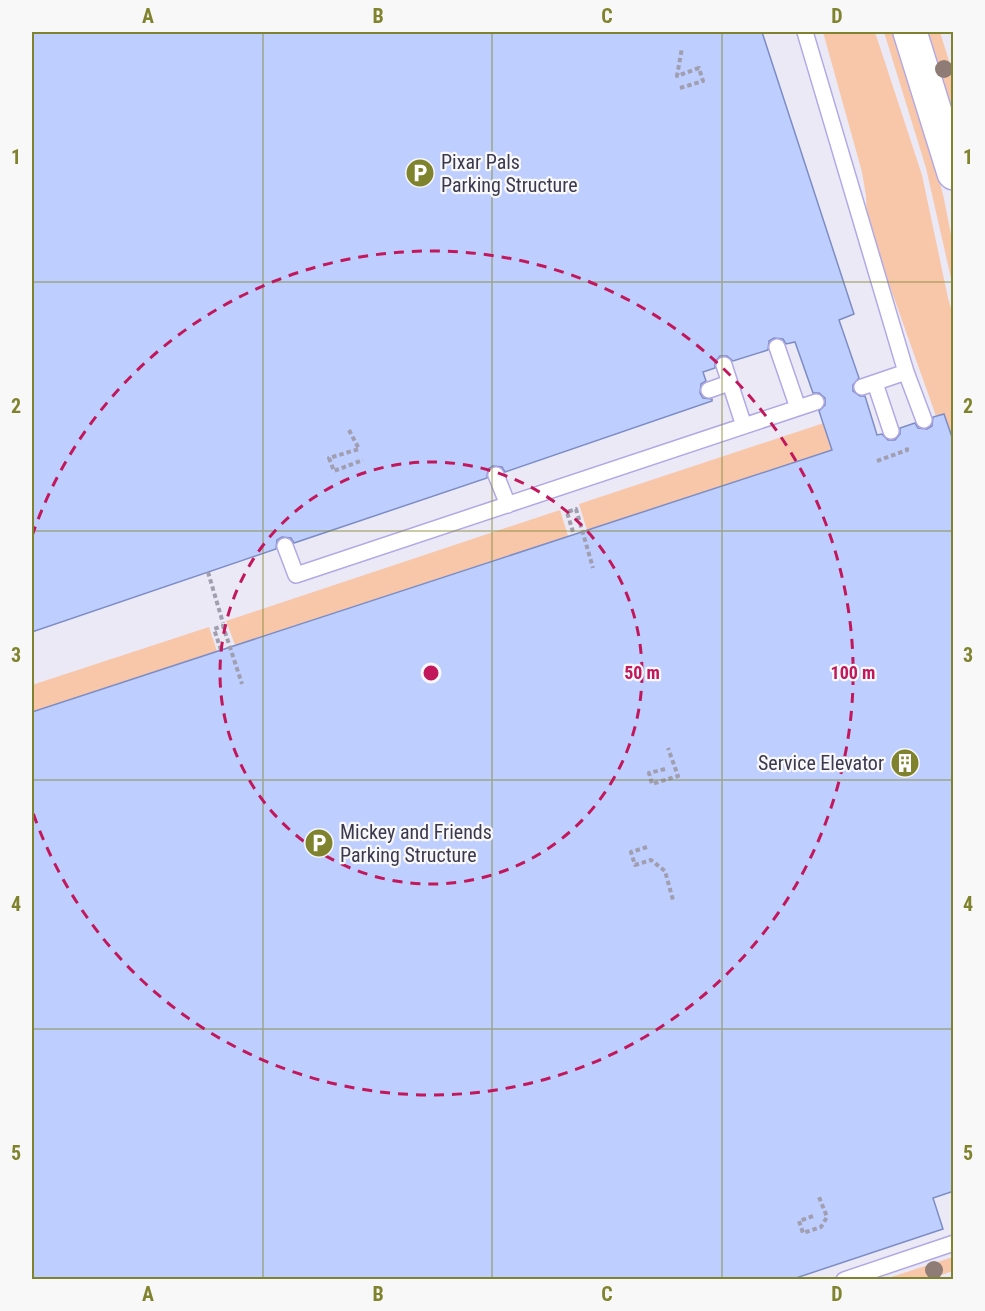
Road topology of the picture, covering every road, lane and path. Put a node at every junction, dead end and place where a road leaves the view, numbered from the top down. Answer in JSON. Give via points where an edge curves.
{"nodes":[{"id":1,"x":805,"y":32,"type":"edge"},
{"id":2,"x":910,"y":32,"type":"edge"},
{"id":3,"x":682,"y":48,"type":"dead end"},
{"id":4,"x":680,"y":88,"type":"dead end"},
{"id":5,"x":954,"y":173,"type":"edge"},
{"id":6,"x":777,"y":347,"type":"dead end"},
{"id":7,"x":724,"y":365,"type":"dead end"},
{"id":8,"x":906,"y":372,"type":"junction"},
{"id":9,"x":729,"y":383,"type":"junction"},
{"id":10,"x":709,"y":390,"type":"dead end"},
{"id":11,"x":816,"y":402,"type":"dead end"},
{"id":12,"x":798,"y":408,"type":"junction"},
{"id":13,"x":924,"y":420,"type":"dead end"},
{"id":14,"x":744,"y":426,"type":"junction"},
{"id":15,"x":349,"y":430,"type":"dead end"},
{"id":16,"x":891,"y":430,"type":"dead end"},
{"id":17,"x":363,"y":460,"type":"dead end"},
{"id":18,"x":496,"y":475,"type":"dead end"},
{"id":19,"x":508,"y":505,"type":"junction"},
{"id":20,"x":573,"y":532,"type":"dead end"},
{"id":21,"x":285,"y":546,"type":"dead end"},
{"id":22,"x":593,"y":568,"type":"dead end"},
{"id":23,"x":208,"y":572,"type":"dead end"},
{"id":24,"x":223,"y":623,"type":"dead end"},
{"id":25,"x":221,"y":650,"type":"dead end"},
{"id":26,"x":242,"y":684,"type":"dead end"},
{"id":27,"x":668,"y":748,"type":"dead end"},
{"id":28,"x":665,"y":769,"type":"dead end"},
{"id":29,"x":647,"y":847,"type":"dead end"},
{"id":30,"x":673,"y":900,"type":"dead end"},
{"id":31,"x":819,"y":1197,"type":"dead end"},
{"id":32,"x":813,"y":1216,"type":"dead end"},
{"id":33,"x":954,"y":1243,"type":"edge"},
{"id":34,"x":844,"y":1280,"type":"edge"}],
"edges":[{"from":1,"to":8,"type":"lane"},
{"from":2,"to":5,"type":"street"},
{"from":3,"to":4,"type":"path","via":[[677,76],[699,68],[703,81]]},
{"from":6,"to":12,"type":"lane"},
{"from":7,"to":9,"type":"lane"},
{"from":8,"to":13,"type":"lane"},
{"from":8,"to":16,"type":"lane","via":[[868,385]]},
{"from":9,"to":10,"type":"lane"},
{"from":9,"to":14,"type":"lane"},
{"from":11,"to":12,"type":"lane"},
{"from":12,"to":14,"type":"lane"},
{"from":14,"to":19,"type":"lane"},
{"from":15,"to":17,"type":"path","via":[[359,449],[329,459],[334,471]]},
{"from":18,"to":19,"type":"lane"},
{"from":19,"to":21,"type":"lane","via":[[296,575]]},
{"from":20,"to":22,"type":"path","via":[[567,512],[576,509]]},
{"from":23,"to":24,"type":"path"},
{"from":25,"to":26,"type":"path","via":[[214,629],[223,626]]},
{"from":27,"to":28,"type":"path","via":[[678,776],[652,784],[648,773]]},
{"from":29,"to":30,"type":"path","via":[[631,852],[635,865],[651,860],[665,871]]},
{"from":31,"to":32,"type":"path","via":[[827,1217],[821,1227],[803,1233],[799,1221]]},
{"from":33,"to":34,"type":"lane"}]}
